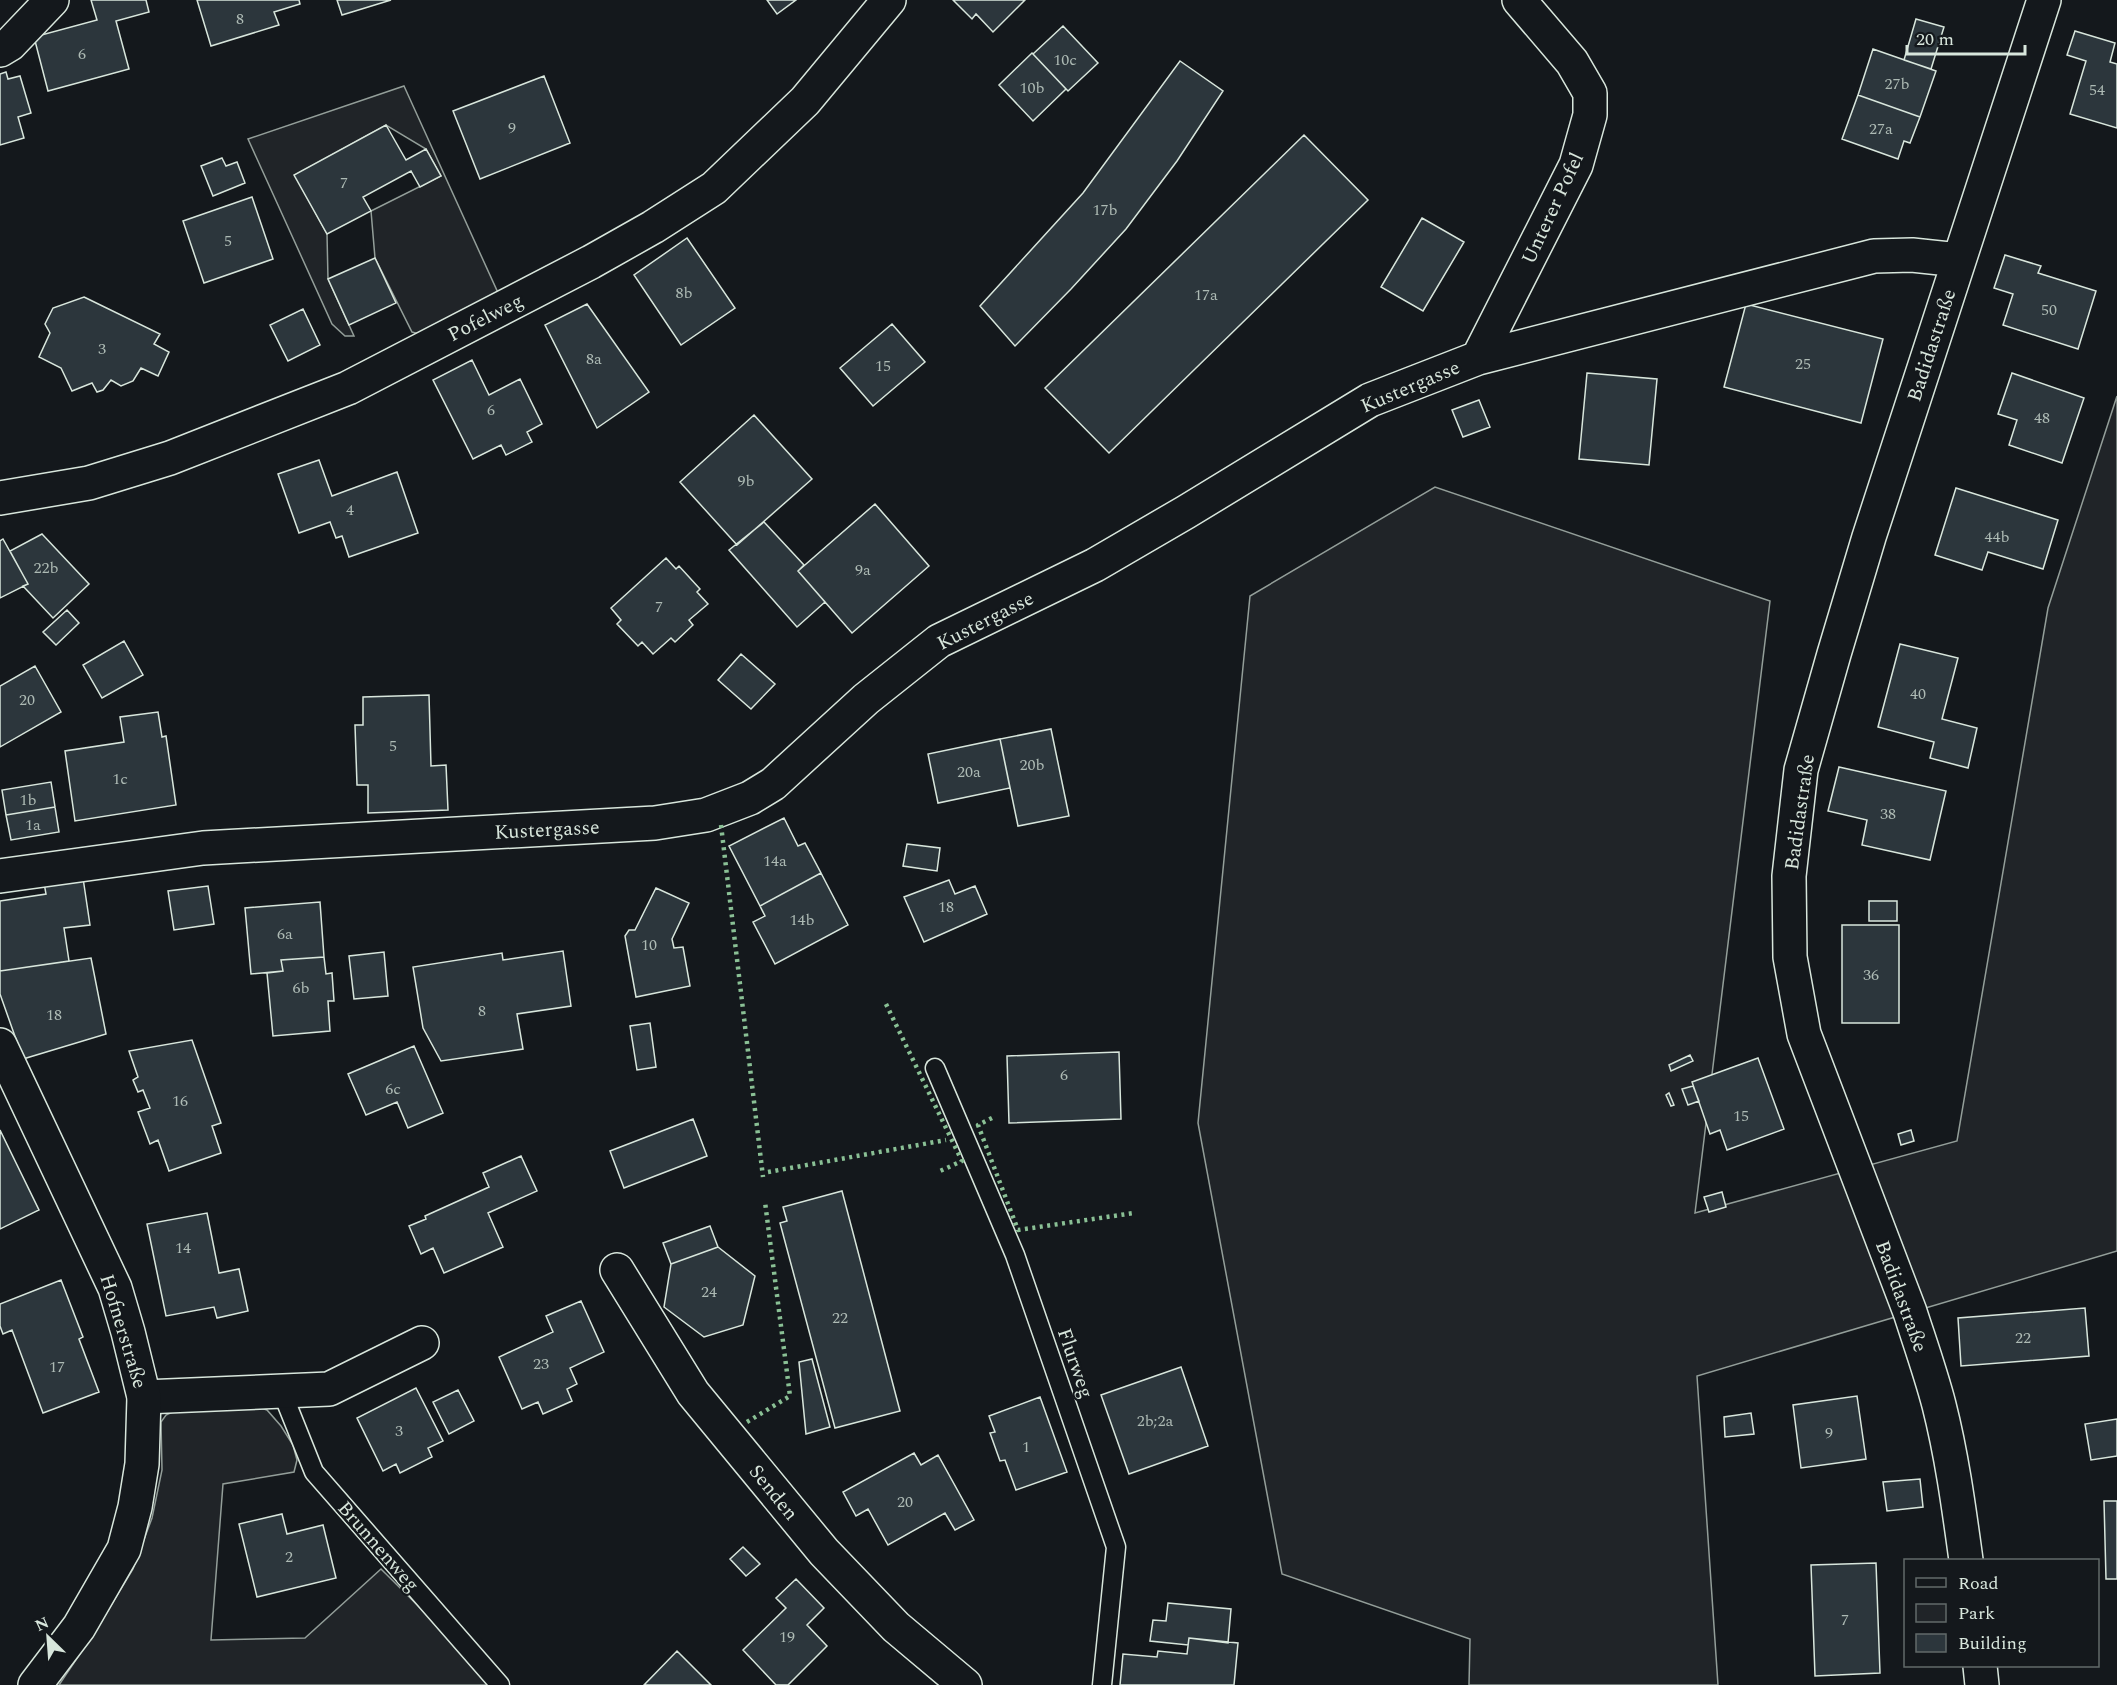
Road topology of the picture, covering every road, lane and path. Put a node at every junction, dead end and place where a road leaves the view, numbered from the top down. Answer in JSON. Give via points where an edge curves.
{"nodes":[{"id":1,"x":52,"y":0,"type":"edge"},
{"id":2,"x":889,"y":0,"type":"edge"},
{"id":3,"x":1520,"y":0,"type":"edge"},
{"id":4,"x":2044,"y":0,"type":"edge"},
{"id":5,"x":0,"y":50,"type":"edge"},
{"id":6,"x":1959,"y":260,"type":"junction"},
{"id":7,"x":1478,"y":358,"type":"junction"},
{"id":8,"x":0,"y":498,"type":"edge"},
{"id":9,"x":0,"y":876,"type":"edge"},
{"id":10,"x":0,"y":1044,"type":"edge"},
{"id":11,"x":935,"y":1068,"type":"dead end"},
{"id":12,"x":616,"y":1270,"type":"dead end"},
{"id":13,"x":422,"y":1343,"type":"dead end"},
{"id":14,"x":282,"y":1392,"type":"junction"},
{"id":15,"x":144,"y":1397,"type":"junction"},
{"id":16,"x":1966,"y":1559,"type":"edge"},
{"id":17,"x":1980,"y":1667,"type":"edge"},
{"id":18,"x":35,"y":1685,"type":"edge"},
{"id":19,"x":500,"y":1685,"type":"edge"},
{"id":20,"x":965,"y":1685,"type":"edge"},
{"id":21,"x":1102,"y":1685,"type":"edge"},
{"id":22,"x":1982,"y":1685,"type":"edge"}],
"edges":[{"from":1,"to":5,"type":"street"},
{"from":2,"to":8,"type":"street","name":"Pofelweg","via":[[805,101],[714,188],[643,233],[348,388],[170,458],[89,483]]},
{"from":3,"to":7,"type":"street","name":"Unterer Pofel","via":[[1572,62],[1590,93],[1590,115],[1576,165]]},
{"from":4,"to":6,"type":"street","name":"Badidastraße"},
{"from":6,"to":7,"type":"street","name":"Kustergasse","via":[[1874,256]]},
{"from":6,"to":16,"type":"street","name":"Badidastraße","via":[[1869,537],[1801,770],[1789,876],[1790,957],[1804,1034],[1927,1366],[1939,1406]]},
{"from":7,"to":9,"type":"street","name":"Kustergasse","via":[[1370,400],[1095,565],[939,641],[866,699],[773,784],[750,798],[706,815],[635,824],[203,848]]},
{"from":10,"to":15,"type":"street","name":"Hofnerstraße","via":[[115,1288]]},
{"from":11,"to":21,"type":"lane","name":"Flurweg","via":[[1015,1255],[1116,1547]]},
{"from":12,"to":20,"type":"street","name":"Senden","via":[[693,1393],[824,1552],[896,1627]]},
{"from":13,"to":14,"type":"street","via":[[329,1389]]},
{"from":14,"to":15,"type":"street"},
{"from":14,"to":19,"type":"lane","name":"Brunnenweg","via":[[314,1472]]},
{"from":15,"to":18,"type":"street","name":"Hofnerstraße","via":[[142,1464],[124,1549],[79,1627]]},
{"from":17,"to":22,"type":"street"}]}
